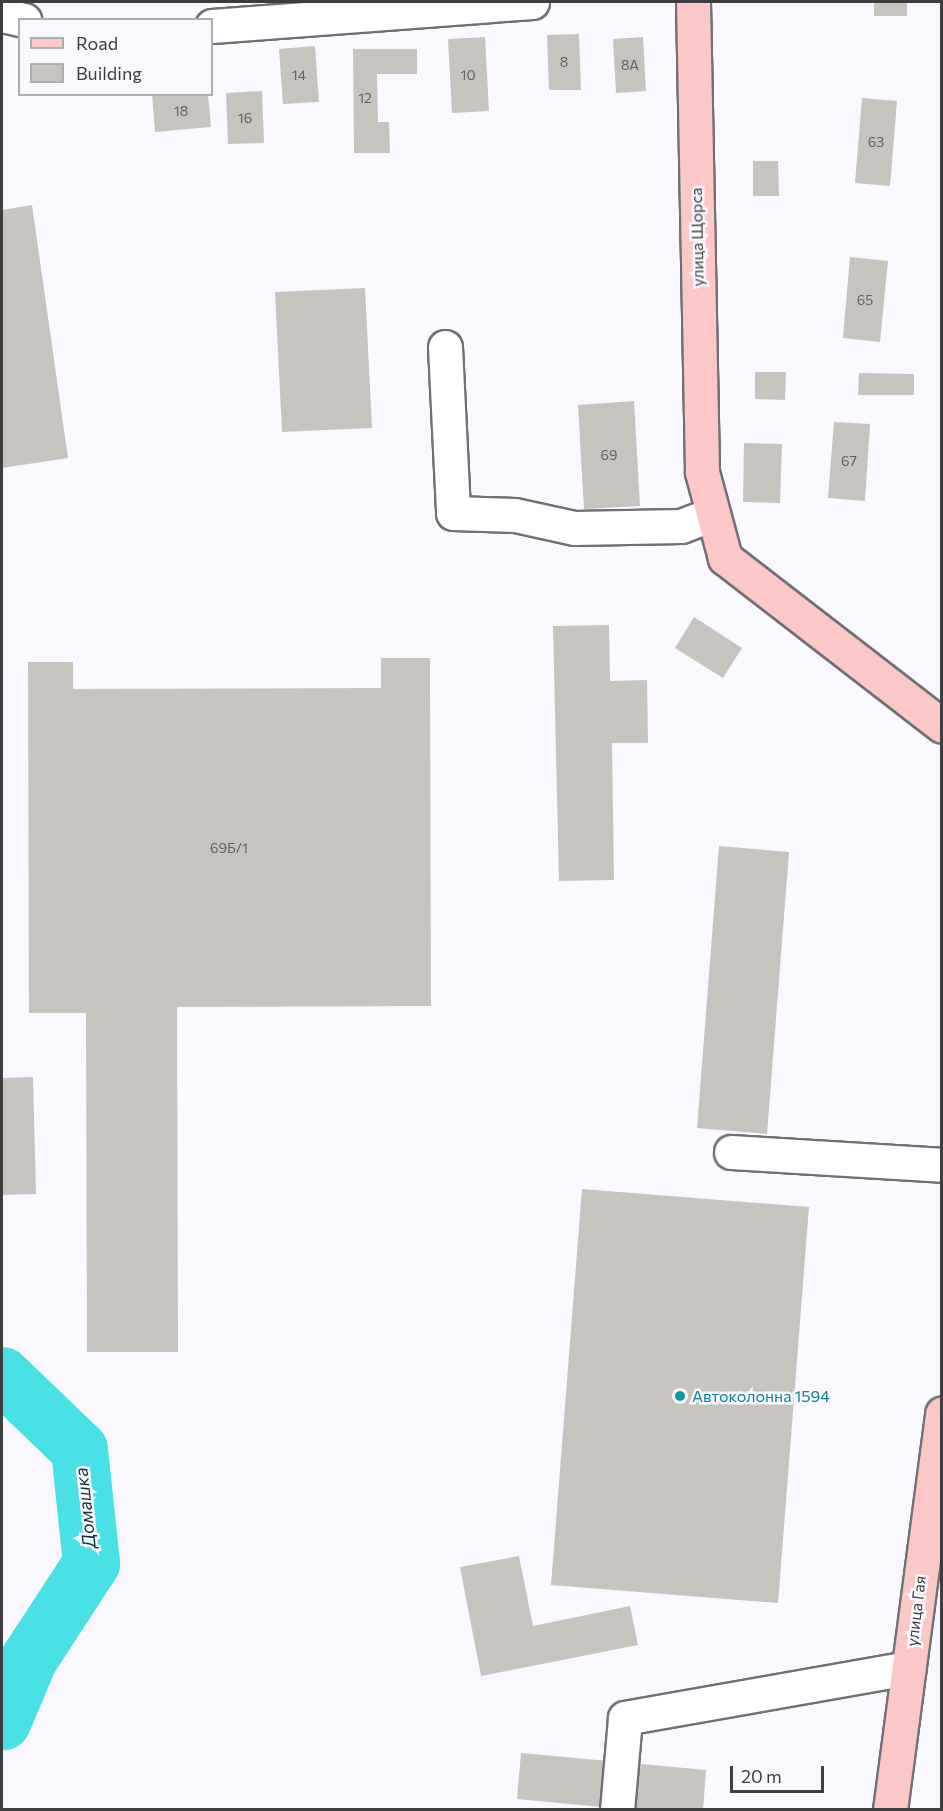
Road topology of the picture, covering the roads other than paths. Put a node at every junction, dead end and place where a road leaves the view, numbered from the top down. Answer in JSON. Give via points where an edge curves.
{"nodes":[{"id":1,"x":532,"y":2,"type":"edge"},
{"id":2,"x":693,"y":2,"type":"edge"},
{"id":3,"x":2,"y":15,"type":"edge"},
{"id":4,"x":18,"y":19,"type":"edge"},
{"id":5,"x":213,"y":26,"type":"edge"},
{"id":6,"x":445,"y":347,"type":"dead end"},
{"id":7,"x":713,"y":514,"type":"junction"},
{"id":8,"x":942,"y":726,"type":"edge"},
{"id":9,"x":731,"y":1152,"type":"dead end"},
{"id":10,"x":942,"y":1165,"type":"edge"},
{"id":11,"x":942,"y":1413,"type":"edge"},
{"id":12,"x":909,"y":1668,"type":"junction"},
{"id":13,"x":617,"y":1809,"type":"edge"},
{"id":14,"x":890,"y":1809,"type":"edge"}],
"edges":[{"from":1,"to":5,"type":"street"},
{"from":2,"to":7,"type":"main road","name":"улица Щорса","via":[[702,472]]},
{"from":3,"to":4,"type":"street"},
{"from":6,"to":7,"type":"street","via":[[453,513],[515,515],[574,528],[681,526]]},
{"from":7,"to":8,"type":"main road","name":"улица Щорса","via":[[725,558]]},
{"from":9,"to":10,"type":"street"},
{"from":11,"to":12,"type":"main road","name":"улица Гая"},
{"from":12,"to":13,"type":"street","via":[[625,1718]]},
{"from":12,"to":14,"type":"main road","name":"улица Гая"}]}
